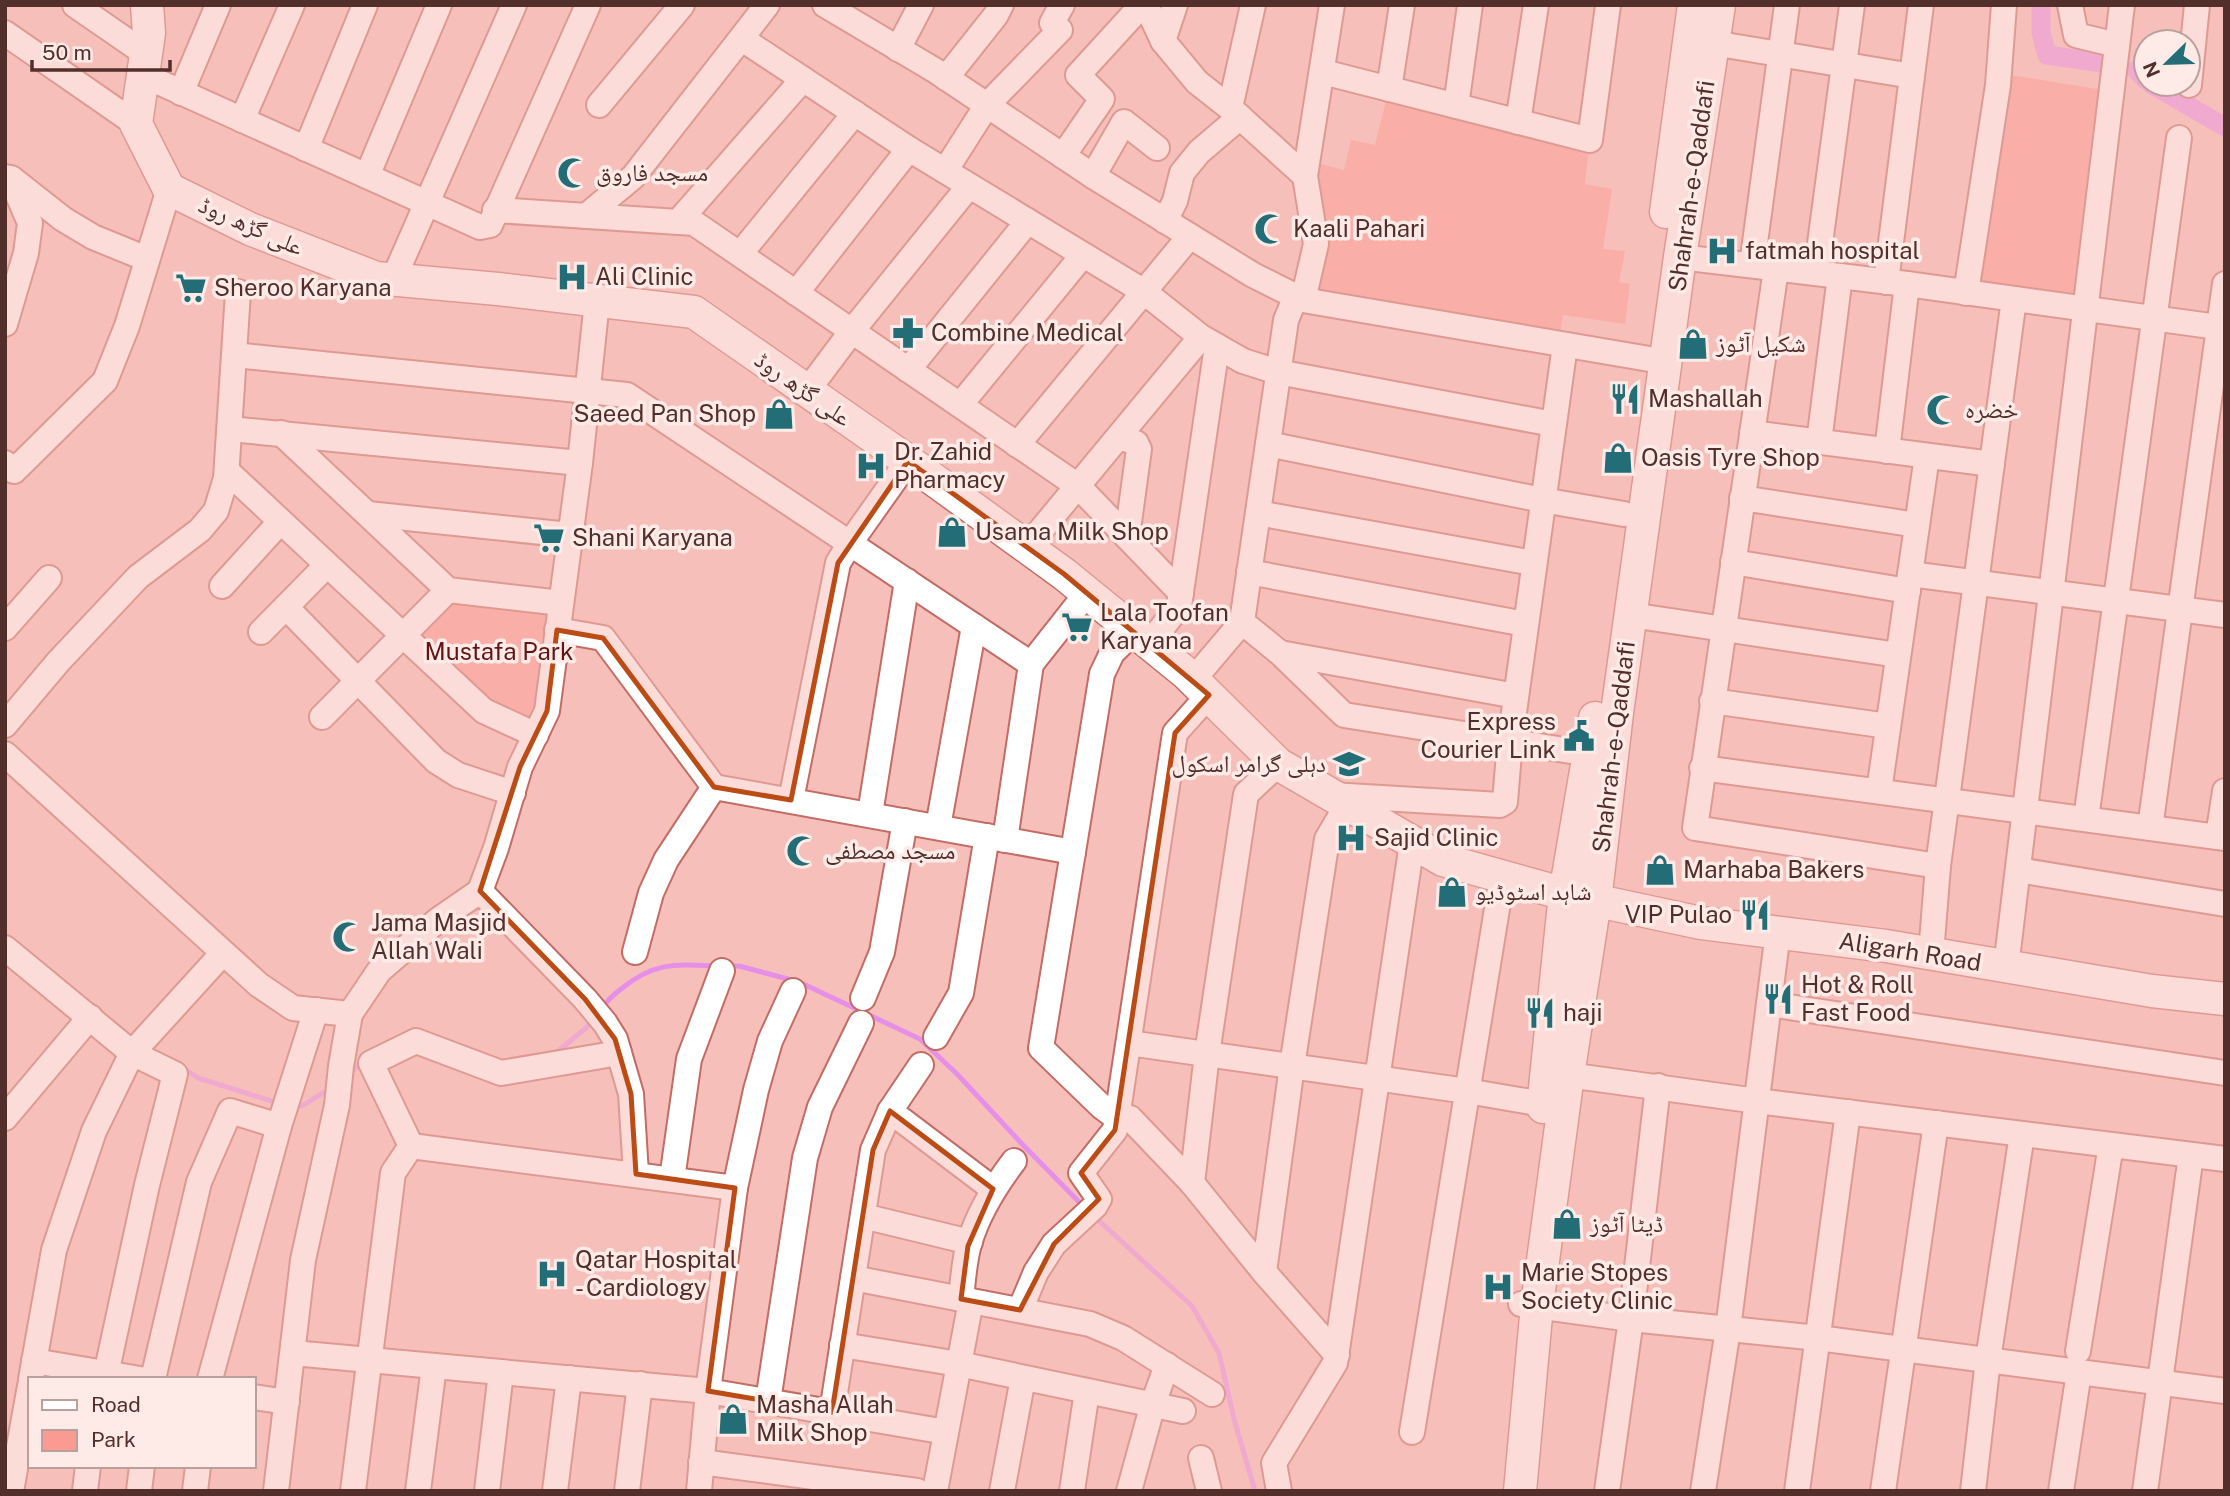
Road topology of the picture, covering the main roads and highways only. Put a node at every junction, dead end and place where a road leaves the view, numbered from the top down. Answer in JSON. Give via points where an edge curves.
{"nodes":[{"id":1,"x":147,"y":5,"type":"edge"},
{"id":2,"x":1694,"y":5,"type":"edge"},
{"id":3,"x":1719,"y":5,"type":"edge"},
{"id":4,"x":1656,"y":361,"type":"junction"},
{"id":5,"x":1580,"y":898,"type":"junction"},
{"id":6,"x":2225,"y":999,"type":"edge"},
{"id":7,"x":1529,"y":1305,"type":"junction"},
{"id":8,"x":1500,"y":1491,"type":"edge"},
{"id":9,"x":1520,"y":1491,"type":"edge"}],
"edges":[{"from":1,"to":5,"type":"main road","name":"علی گڑھ روڈ","via":[[149,33],[136,124],[169,188],[250,229],[376,278],[694,312],[1087,593],[1201,688],[1279,764],[1443,860]]},
{"from":2,"to":4,"type":"main road","name":"Shahrah-e-Qaddafi"},
{"from":3,"to":4,"type":"main road","name":"Shahrah-e-Qaddafi","via":[[1681,257]]},
{"from":4,"to":5,"type":"main road","name":"Shahrah-e-Qaddafi","via":[[1631,615]]},
{"from":4,"to":5,"type":"main road","name":"Shahrah-e-Qaddafi","via":[[1624,514],[1590,754]]},
{"from":5,"to":6,"type":"main road","name":"Aligarh Road","via":[[1701,923]]},
{"from":5,"to":7,"type":"main road","name":"Shahrah-e-Qaddafi","via":[[1568,1075]]},
{"from":5,"to":7,"type":"main road","name":"Shahrah-e-Qaddafi","via":[[1543,1104]]},
{"from":7,"to":8,"type":"main road","name":"Shahrah-e-Qaddafi"},
{"from":7,"to":9,"type":"main road","name":"Shahrah-e-Qaddafi"}]}
